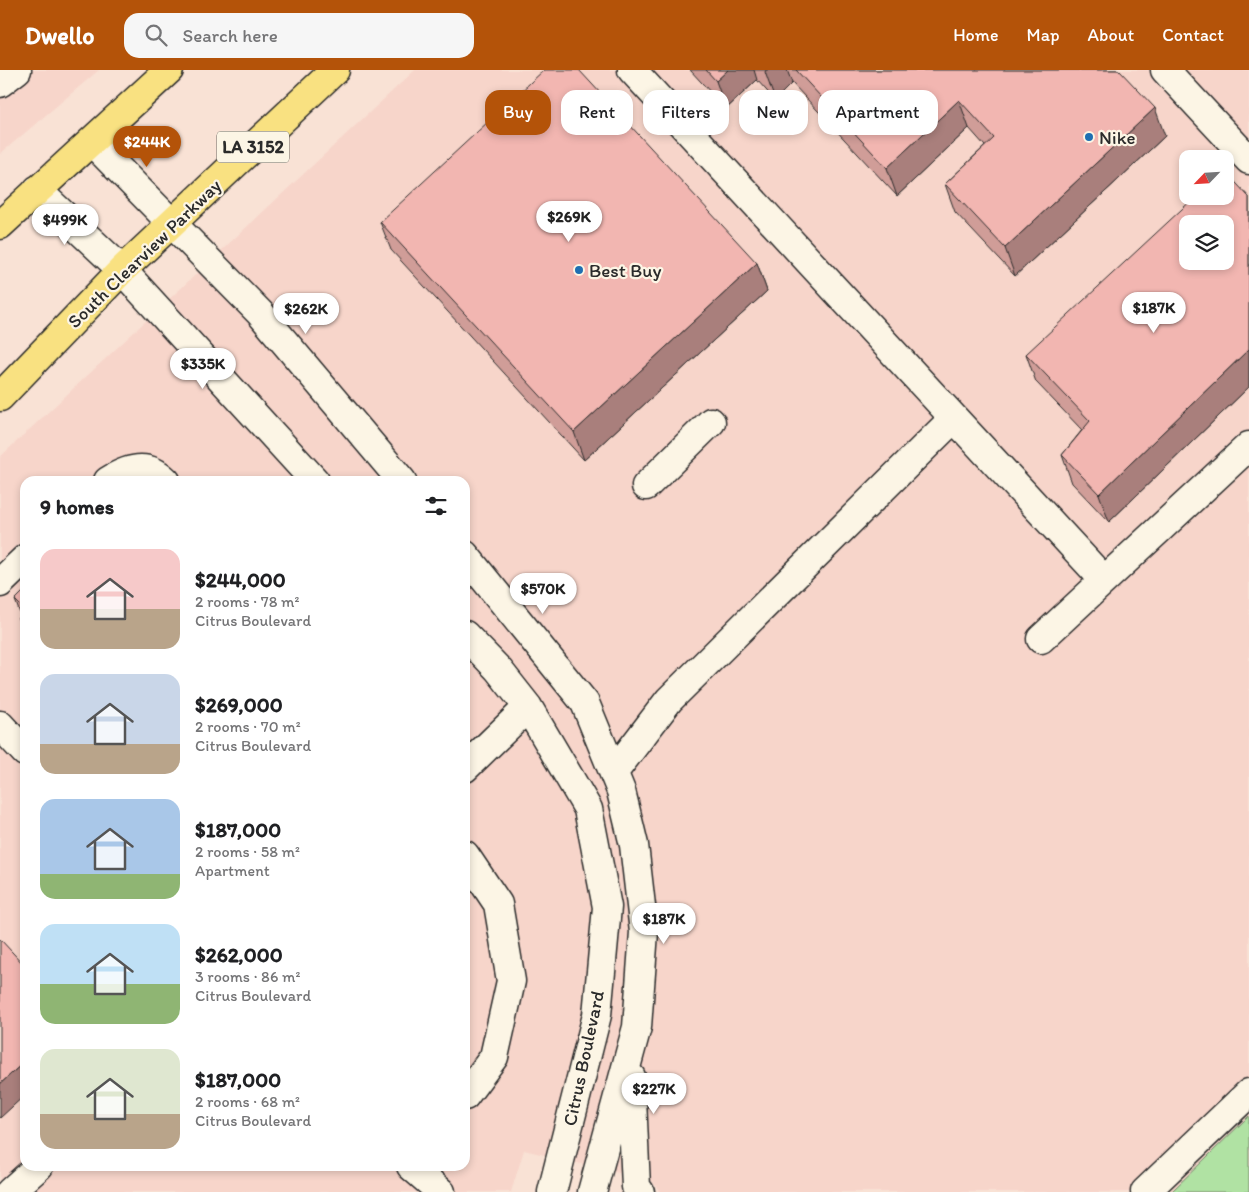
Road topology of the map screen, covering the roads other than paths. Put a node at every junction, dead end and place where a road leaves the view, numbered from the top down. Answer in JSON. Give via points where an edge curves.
{"nodes":[{"id":1,"x":17,"y":70,"type":"edge"},
{"id":2,"x":169,"y":70,"type":"edge"},
{"id":3,"x":335,"y":70,"type":"edge"},
{"id":4,"x":632,"y":70,"type":"edge"},
{"id":5,"x":1165,"y":70,"type":"edge"},
{"id":6,"x":0,"y":83,"type":"edge"},
{"id":7,"x":92,"y":142,"type":"junction"},
{"id":8,"x":1249,"y":160,"type":"edge"},
{"id":9,"x":38,"y":190,"type":"junction"},
{"id":10,"x":0,"y":214,"type":"edge"},
{"id":11,"x":172,"y":224,"type":"junction"},
{"id":12,"x":0,"y":226,"type":"edge"},
{"id":13,"x":122,"y":270,"type":"junction"},
{"id":14,"x":0,"y":397,"type":"edge"},
{"id":15,"x":954,"y":418,"type":"junction"},
{"id":16,"x":711,"y":422,"type":"dead end"},
{"id":17,"x":1249,"y":446,"type":"edge"},
{"id":18,"x":116,"y":476,"type":"edge"},
{"id":19,"x":161,"y":476,"type":"edge"},
{"id":20,"x":310,"y":476,"type":"edge"},
{"id":21,"x":398,"y":476,"type":"edge"},
{"id":22,"x":646,"y":486,"type":"dead end"},
{"id":23,"x":470,"y":561,"type":"edge"},
{"id":24,"x":20,"y":564,"type":"edge"},
{"id":25,"x":1104,"y":580,"type":"junction"},
{"id":26,"x":0,"y":583,"type":"edge"},
{"id":27,"x":1041,"y":639,"type":"dead end"},
{"id":28,"x":470,"y":640,"type":"edge"},
{"id":29,"x":528,"y":707,"type":"junction"},
{"id":30,"x":0,"y":725,"type":"edge"},
{"id":31,"x":20,"y":747,"type":"edge"},
{"id":32,"x":470,"y":763,"type":"edge"},
{"id":33,"x":614,"y":772,"type":"junction"},
{"id":34,"x":470,"y":862,"type":"edge"},
{"id":35,"x":630,"y":1051,"type":"junction"},
{"id":36,"x":470,"y":1089,"type":"edge"},
{"id":37,"x":1249,"y":1093,"type":"edge"},
{"id":38,"x":33,"y":1171,"type":"edge"},
{"id":39,"x":416,"y":1171,"type":"edge"},
{"id":40,"x":10,"y":1192,"type":"edge"},
{"id":41,"x":441,"y":1192,"type":"edge"},
{"id":42,"x":552,"y":1192,"type":"edge"},
{"id":43,"x":592,"y":1192,"type":"edge"},
{"id":44,"x":640,"y":1192,"type":"edge"},
{"id":45,"x":1145,"y":1192,"type":"edge"}],
"edges":[{"from":1,"to":6,"type":"street"},
{"from":2,"to":7,"type":"highway"},
{"from":3,"to":11,"type":"highway","name":"South Clearview Parkway","number":"LA 3152"},
{"from":4,"to":15,"type":"street"},
{"from":5,"to":8,"type":"street"},
{"from":7,"to":9,"type":"highway"},
{"from":7,"to":11,"type":"street"},
{"from":9,"to":10,"type":"highway"},
{"from":9,"to":12,"type":"highway"},
{"from":9,"to":13,"type":"street"},
{"from":11,"to":13,"type":"highway","name":"South Clearview Parkway","number":"LA 3152"},
{"from":11,"to":21,"type":"street","via":[[260,313]]},
{"from":13,"to":14,"type":"highway","name":"South Clearview Parkway","number":"LA 3152"},
{"from":13,"to":20,"type":"street"},
{"from":15,"to":25,"type":"street"},
{"from":15,"to":33,"type":"street","via":[[669,700]]},
{"from":16,"to":22,"type":"street"},
{"from":17,"to":25,"type":"street"},
{"from":18,"to":19,"type":"street","via":[[139,467]]},
{"from":23,"to":33,"type":"street","via":[[585,703]]},
{"from":24,"to":26,"type":"street"},
{"from":25,"to":27,"type":"street"},
{"from":28,"to":29,"type":"street","name":"Citrus Boulevard"},
{"from":29,"to":32,"type":"street"},
{"from":29,"to":42,"type":"street","name":"Citrus Boulevard","via":[[588,809],[607,907],[597,1015]]},
{"from":30,"to":31,"type":"street"},
{"from":33,"to":35,"type":"street","via":[[634,845],[644,932],[637,1027]]},
{"from":34,"to":36,"type":"street","via":[[498,904],[511,981],[494,1057]]},
{"from":35,"to":43,"type":"street"},
{"from":35,"to":44,"type":"street","via":[[636,1187]]},
{"from":37,"to":45,"type":"street"},
{"from":38,"to":40,"type":"street"},
{"from":39,"to":41,"type":"street"}]}
